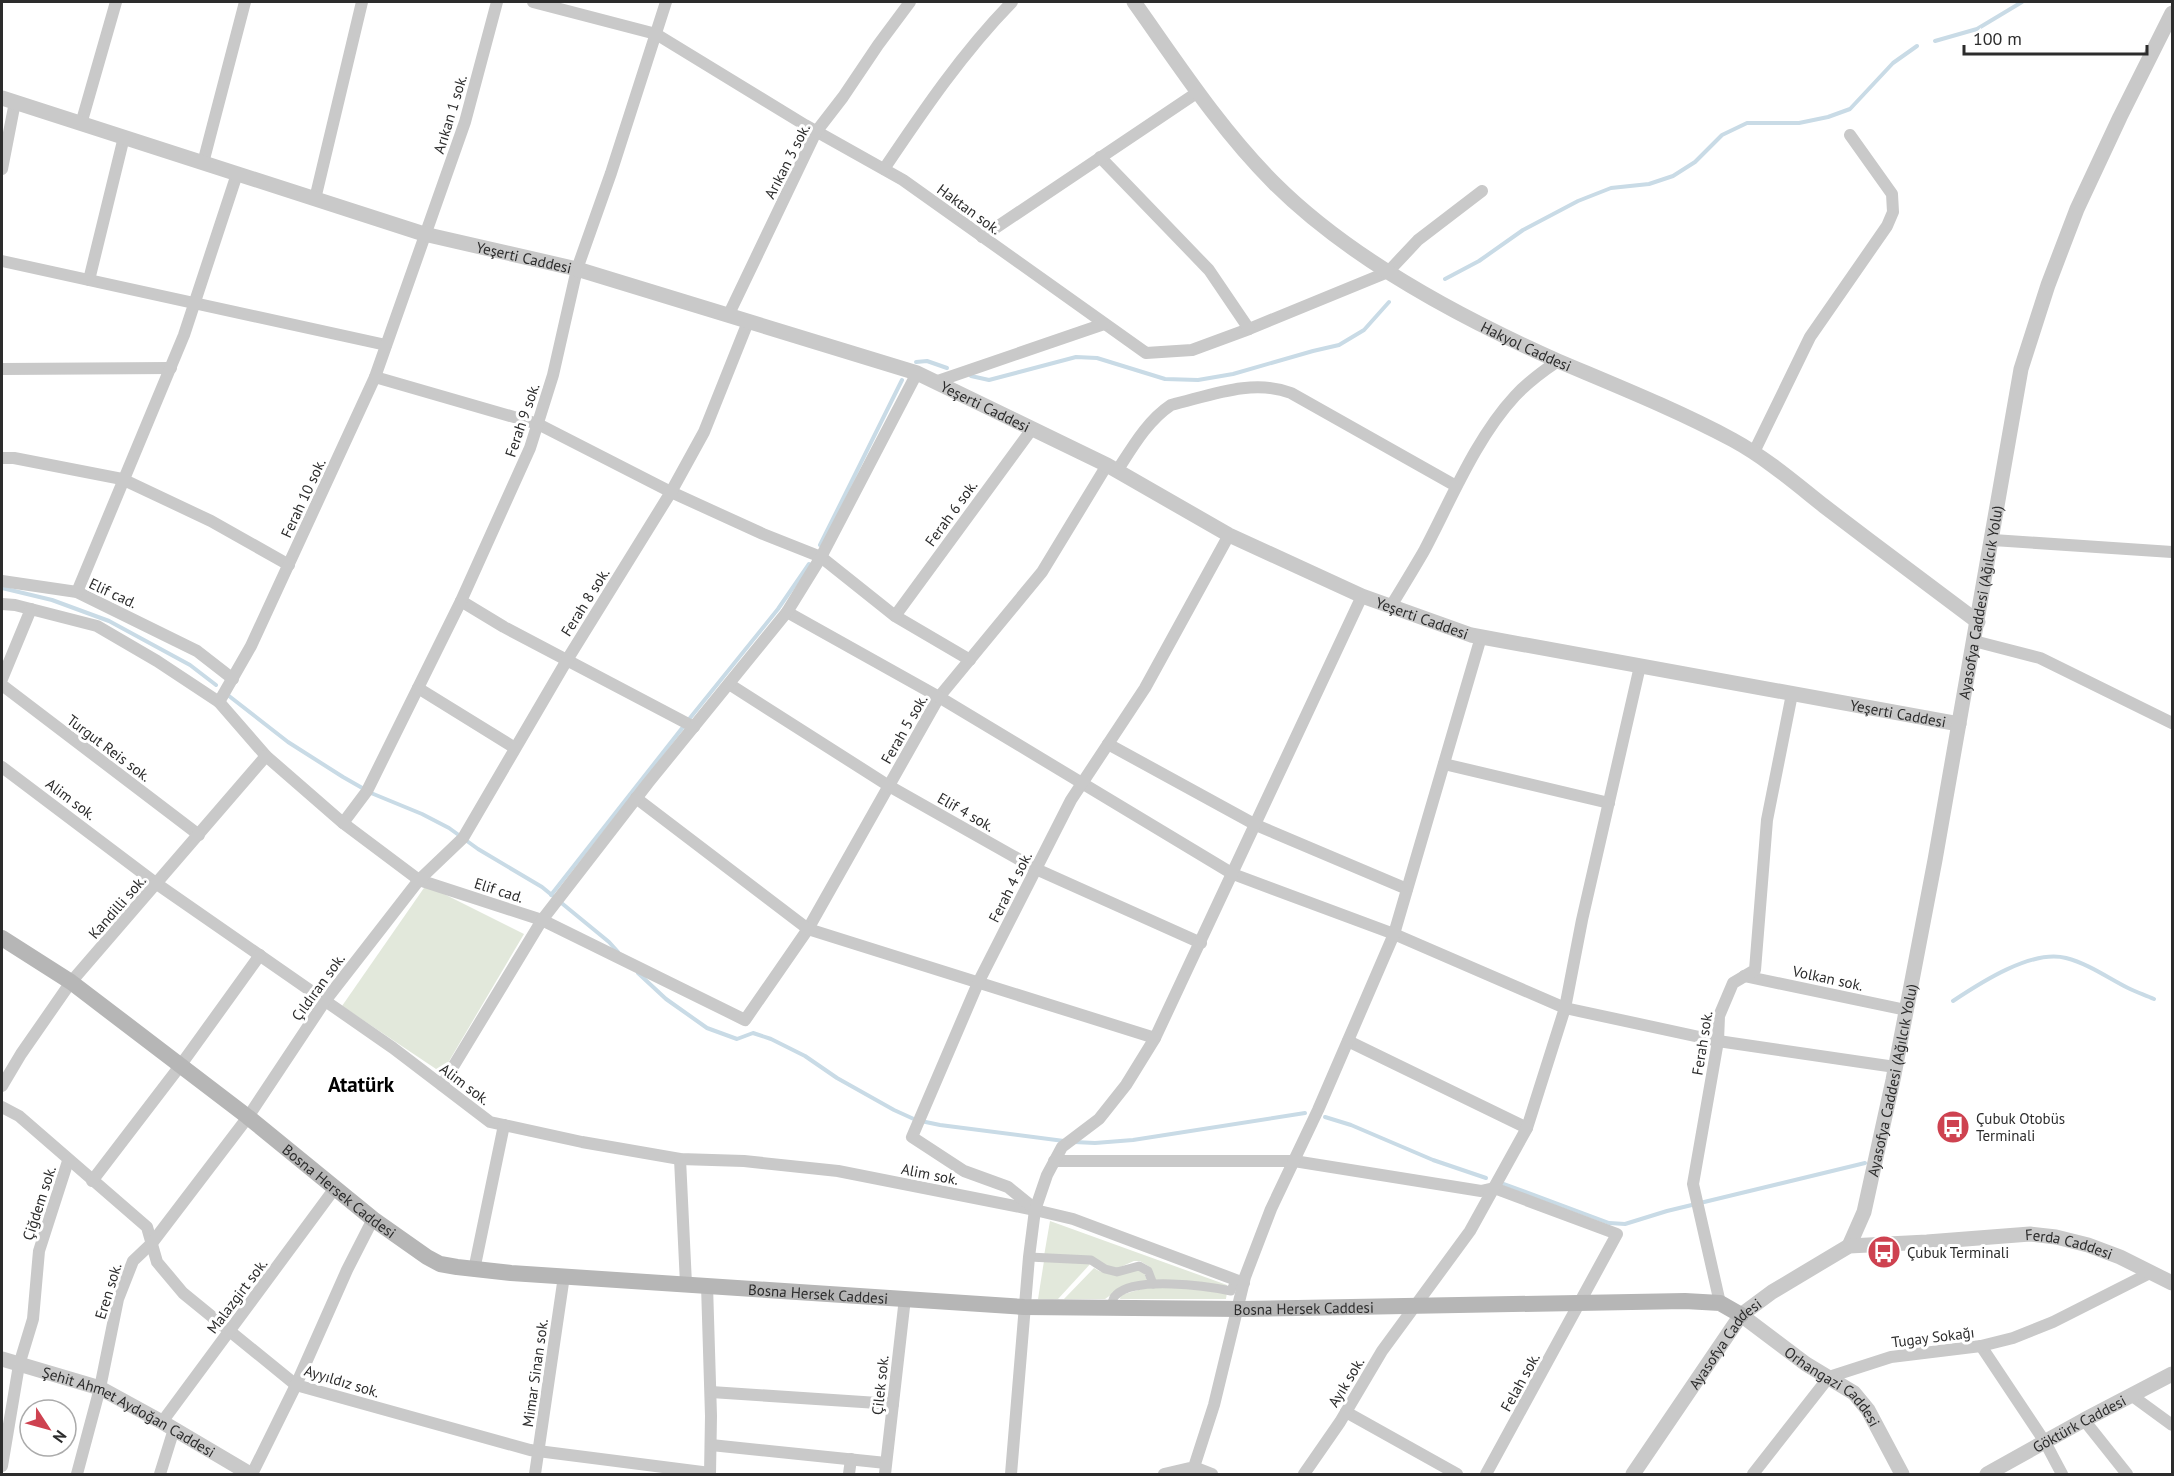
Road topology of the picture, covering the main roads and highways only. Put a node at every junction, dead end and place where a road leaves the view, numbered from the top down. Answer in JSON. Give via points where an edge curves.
{"nodes":[{"id":1,"x":2,"y":938,"type":"edge"},
{"id":2,"x":1741,"y":1315,"type":"road end"}],
"edges":[{"from":1,"to":2,"type":"main road","name":"Bosna Hersek Caddesi","via":[[71,982],[248,1117],[373,1219],[440,1264],[474,1270],[1024,1307],[1236,1310],[1684,1301],[1720,1303]]}]}
